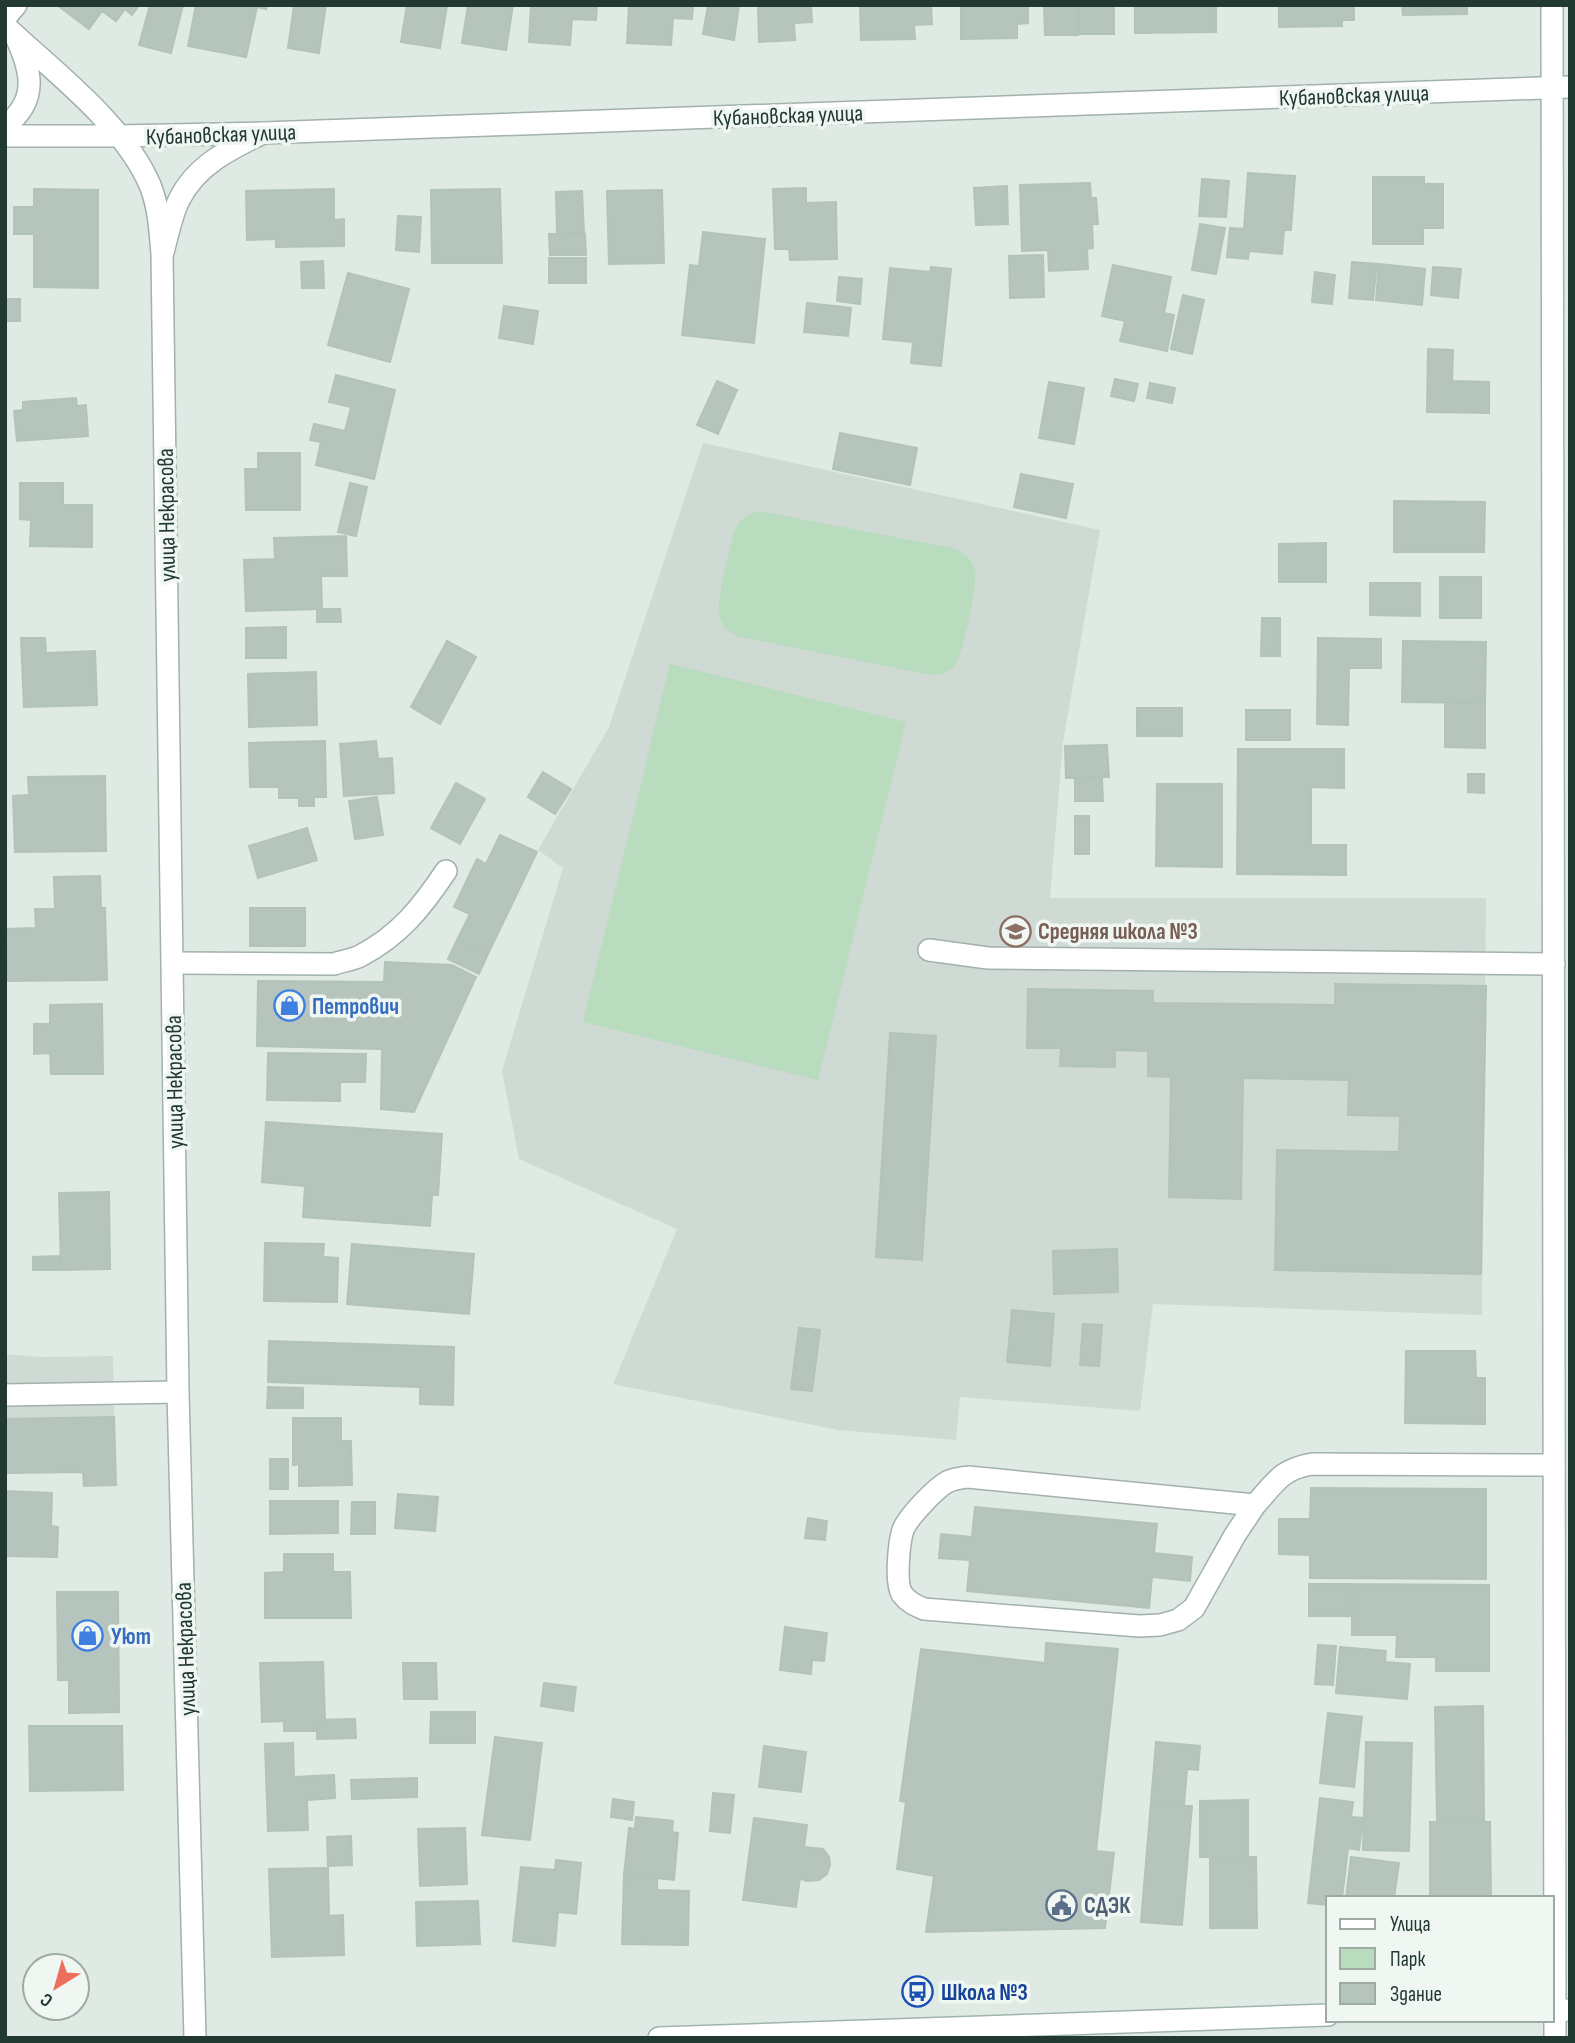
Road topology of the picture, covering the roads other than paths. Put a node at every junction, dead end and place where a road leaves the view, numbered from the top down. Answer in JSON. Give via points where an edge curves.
{"nodes":[{"id":1,"x":16,"y":5,"type":"edge"},
{"id":2,"x":1552,"y":5,"type":"edge"},
{"id":3,"x":8,"y":26,"type":"edge"},
{"id":4,"x":1561,"y":88,"type":"edge"},
{"id":5,"x":5,"y":126,"type":"edge"},
{"id":6,"x":263,"y":133,"type":"junction"},
{"id":7,"x":5,"y":136,"type":"edge"},
{"id":8,"x":118,"y":136,"type":"junction"},
{"id":9,"x":162,"y":254,"type":"junction"},
{"id":10,"x":446,"y":872,"type":"dead end"},
{"id":11,"x":929,"y":950,"type":"dead end"},
{"id":12,"x":173,"y":963,"type":"junction"},
{"id":13,"x":1554,"y":964,"type":"junction"},
{"id":14,"x":178,"y":1392,"type":"junction"},
{"id":15,"x":5,"y":1395,"type":"edge"},
{"id":16,"x":1554,"y":1465,"type":"junction"},
{"id":17,"x":1255,"y":1505,"type":"junction"},
{"id":18,"x":1559,"y":2011,"type":"edge"},
{"id":19,"x":1326,"y":2015,"type":"edge"},
{"id":20,"x":195,"y":2038,"type":"edge"},
{"id":21,"x":659,"y":2038,"type":"edge"},
{"id":22,"x":1555,"y":2038,"type":"edge"}],
"edges":[{"from":1,"to":3,"type":"street"},
{"from":2,"to":4,"type":"street"},
{"from":3,"to":5,"type":"street","via":[[29,75],[26,104]]},
{"from":3,"to":8,"type":"street","name":"улица Некрасова"},
{"from":4,"to":6,"type":"street","name":"Кубановская улица"},
{"from":4,"to":13,"type":"street"},
{"from":6,"to":8,"type":"street","name":"Кубановская улица"},
{"from":6,"to":9,"type":"street","via":[[214,160],[188,185]]},
{"from":7,"to":8,"type":"street","name":"Кубановская улица"},
{"from":8,"to":9,"type":"street","name":"улица Некрасова","via":[[149,185],[158,213]]},
{"from":9,"to":12,"type":"street","name":"улица Некрасова"},
{"from":10,"to":12,"type":"street","via":[[401,928],[359,957],[334,964]]},
{"from":11,"to":13,"type":"street","via":[[988,958]]},
{"from":12,"to":14,"type":"street","name":"улица Некрасова"},
{"from":13,"to":16,"type":"street"},
{"from":14,"to":15,"type":"street"},
{"from":14,"to":20,"type":"street","name":"улица Некрасова"},
{"from":16,"to":17,"type":"street","via":[[1311,1464],[1284,1473]]},
{"from":16,"to":18,"type":"street"},
{"from":17,"to":17,"type":"street","via":[[1194,1608],[1178,1620],[1160,1625],[924,1609],[911,1604],[898,1582],[903,1529],[949,1481],[968,1477]]},
{"from":18,"to":22,"type":"street"},
{"from":19,"to":21,"type":"street"}]}
